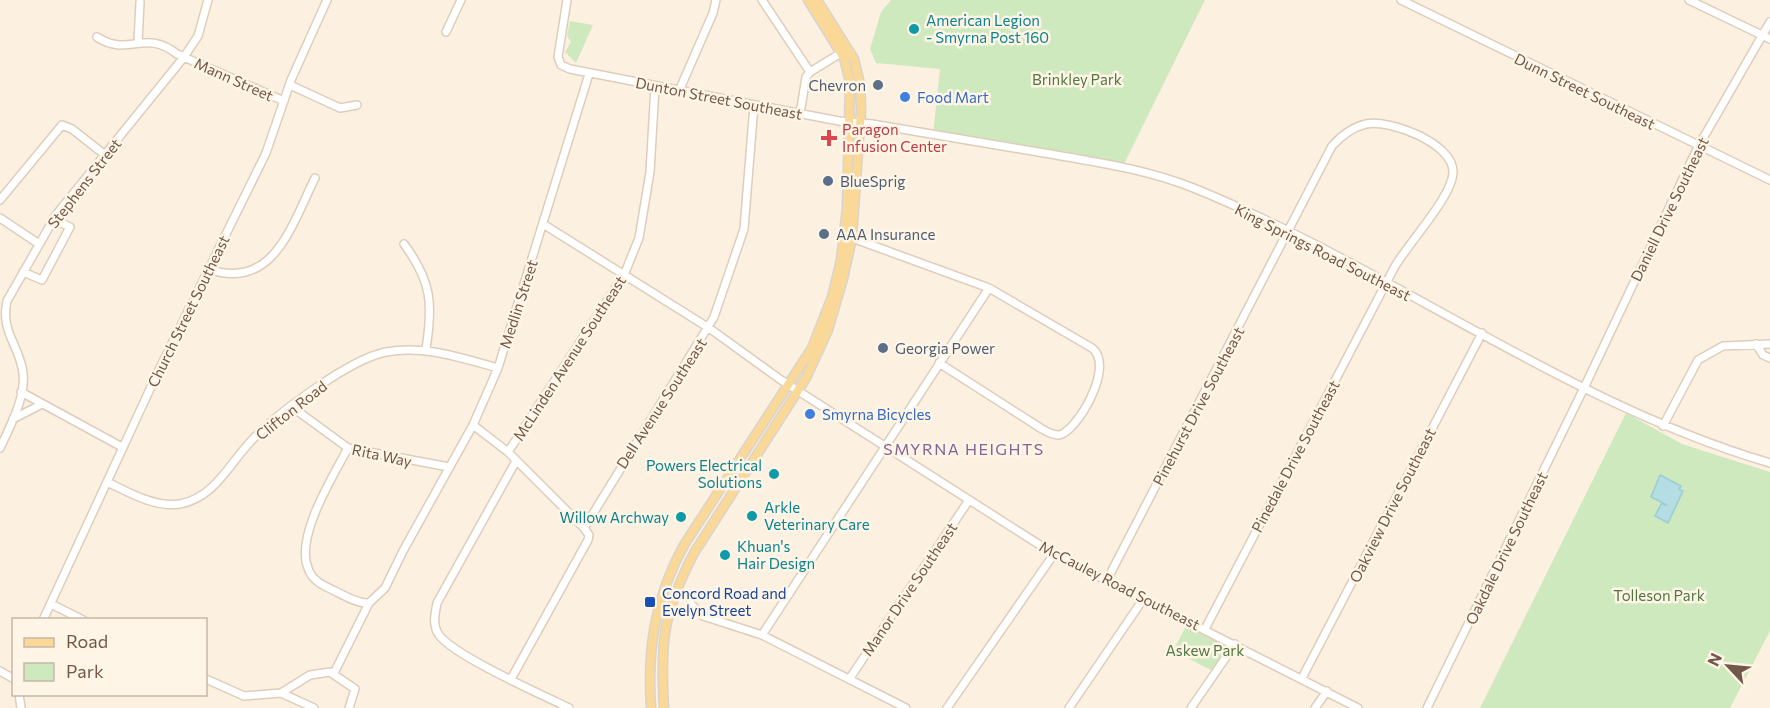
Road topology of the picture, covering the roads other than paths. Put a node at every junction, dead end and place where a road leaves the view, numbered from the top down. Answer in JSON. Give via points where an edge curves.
{"nodes":[{"id":1,"x":208,"y":0,"type":"edge"},
{"id":2,"x":327,"y":0,"type":"edge"},
{"id":3,"x":461,"y":0,"type":"edge"},
{"id":4,"x":567,"y":0,"type":"edge"},
{"id":5,"x":762,"y":0,"type":"edge"},
{"id":6,"x":808,"y":0,"type":"edge"},
{"id":7,"x":817,"y":0,"type":"edge"},
{"id":8,"x":1401,"y":0,"type":"edge"},
{"id":9,"x":1689,"y":0,"type":"edge"},
{"id":10,"x":717,"y":1,"type":"edge"},
{"id":11,"x":140,"y":2,"type":"dead end"},
{"id":12,"x":1770,"y":22,"type":"edge"},
{"id":13,"x":446,"y":32,"type":"dead end"},
{"id":14,"x":1761,"y":35,"type":"junction"},
{"id":15,"x":97,"y":37,"type":"dead end"},
{"id":16,"x":1770,"y":39,"type":"edge"},
{"id":17,"x":138,"y":42,"type":"junction"},
{"id":18,"x":841,"y":53,"type":"junction"},
{"id":19,"x":184,"y":57,"type":"junction"},
{"id":20,"x":810,"y":72,"type":"junction"},
{"id":21,"x":589,"y":74,"type":"junction"},
{"id":22,"x":290,"y":85,"type":"junction"},
{"id":23,"x":655,"y":87,"type":"junction"},
{"id":24,"x":679,"y":91,"type":"junction"},
{"id":25,"x":284,"y":101,"type":"junction"},
{"id":26,"x":357,"y":105,"type":"dead end"},
{"id":27,"x":754,"y":105,"type":"junction"},
{"id":28,"x":800,"y":114,"type":"junction"},
{"id":29,"x":850,"y":122,"type":"junction"},
{"id":30,"x":860,"y":123,"type":"junction"},
{"id":31,"x":1698,"y":147,"type":"junction"},
{"id":32,"x":105,"y":155,"type":"junction"},
{"id":33,"x":315,"y":178,"type":"dead end"},
{"id":34,"x":1770,"y":180,"type":"edge"},
{"id":35,"x":0,"y":200,"type":"edge"},
{"id":36,"x":0,"y":218,"type":"edge"},
{"id":37,"x":53,"y":219,"type":"junction"},
{"id":38,"x":543,"y":224,"type":"junction"},
{"id":39,"x":1288,"y":233,"type":"junction"},
{"id":40,"x":852,"y":238,"type":"junction"},
{"id":41,"x":39,"y":244,"type":"junction"},
{"id":42,"x":404,"y":244,"type":"dead end"},
{"id":43,"x":208,"y":269,"type":"junction"},
{"id":44,"x":23,"y":272,"type":"junction"},
{"id":45,"x":624,"y":275,"type":"junction"},
{"id":46,"x":1386,"y":283,"type":"junction"},
{"id":47,"x":989,"y":288,"type":"junction"},
{"id":48,"x":709,"y":328,"type":"junction"},
{"id":49,"x":1482,"y":333,"type":"junction"},
{"id":50,"x":8,"y":337,"type":"junction"},
{"id":51,"x":0,"y":339,"type":"edge"},
{"id":52,"x":1756,"y":344,"type":"junction"},
{"id":53,"x":1770,"y":344,"type":"edge"},
{"id":54,"x":426,"y":349,"type":"junction"},
{"id":55,"x":1770,"y":358,"type":"edge"},
{"id":56,"x":939,"y":363,"type":"junction"},
{"id":57,"x":498,"y":368,"type":"junction"},
{"id":58,"x":788,"y":384,"type":"junction"},
{"id":59,"x":1584,"y":388,"type":"junction"},
{"id":60,"x":799,"y":390,"type":"junction"},
{"id":61,"x":21,"y":392,"type":"junction"},
{"id":62,"x":42,"y":404,"type":"junction"},
{"id":63,"x":292,"y":407,"type":"junction"},
{"id":64,"x":14,"y":419,"type":"junction"},
{"id":65,"x":473,"y":425,"type":"junction"},
{"id":66,"x":1663,"y":426,"type":"junction"},
{"id":67,"x":885,"y":445,"type":"junction"},
{"id":68,"x":122,"y":447,"type":"junction"},
{"id":69,"x":0,"y":448,"type":"edge"},
{"id":70,"x":348,"y":448,"type":"junction"},
{"id":71,"x":508,"y":452,"type":"junction"},
{"id":72,"x":516,"y":461,"type":"junction"},
{"id":73,"x":1770,"y":464,"type":"edge"},
{"id":74,"x":449,"y":467,"type":"junction"},
{"id":75,"x":106,"y":482,"type":"junction"},
{"id":76,"x":969,"y":500,"type":"junction"},
{"id":77,"x":584,"y":528,"type":"junction"},
{"id":78,"x":1054,"y":554,"type":"junction"},
{"id":79,"x":1107,"y":580,"type":"junction"},
{"id":80,"x":1144,"y":598,"type":"junction"},
{"id":81,"x":369,"y":603,"type":"junction"},
{"id":82,"x":51,"y":604,"type":"junction"},
{"id":83,"x":691,"y":604,"type":"dead end"},
{"id":84,"x":44,"y":618,"type":"edge"},
{"id":85,"x":79,"y":618,"type":"edge"},
{"id":86,"x":1204,"y":629,"type":"junction"},
{"id":87,"x":762,"y":635,"type":"junction"},
{"id":88,"x":1234,"y":644,"type":"junction"},
{"id":89,"x":334,"y":673,"type":"junction"},
{"id":90,"x":850,"y":678,"type":"junction"},
{"id":91,"x":1302,"y":678,"type":"junction"},
{"id":92,"x":207,"y":679,"type":"edge"},
{"id":93,"x":511,"y":679,"type":"junction"},
{"id":94,"x":1327,"y":691,"type":"junction"},
{"id":95,"x":281,"y":693,"type":"junction"},
{"id":96,"x":314,"y":708,"type":"edge"},
{"id":97,"x":349,"y":708,"type":"edge"},
{"id":98,"x":569,"y":708,"type":"edge"},
{"id":99,"x":651,"y":708,"type":"edge"},
{"id":100,"x":664,"y":708,"type":"edge"},
{"id":101,"x":906,"y":708,"type":"edge"},
{"id":102,"x":947,"y":708,"type":"edge"},
{"id":103,"x":1068,"y":708,"type":"edge"},
{"id":104,"x":1191,"y":708,"type":"edge"},
{"id":105,"x":1315,"y":708,"type":"edge"},
{"id":106,"x":1358,"y":708,"type":"edge"},
{"id":107,"x":1427,"y":708,"type":"edge"}],
"edges":[{"from":1,"to":19,"type":"street","name":"Stephens Street","via":[[198,36]]},
{"from":2,"to":22,"type":"street","name":"Church Street Southeast"},
{"from":3,"to":13,"type":"street"},
{"from":4,"to":21,"type":"street","via":[[558,60],[565,67]]},
{"from":5,"to":20,"type":"street"},
{"from":6,"to":18,"type":"main road"},
{"from":7,"to":30,"type":"main road","via":[[857,70]]},
{"from":8,"to":31,"type":"street","name":"Dunn Street Southeast"},
{"from":9,"to":14,"type":"street"},
{"from":10,"to":24,"type":"street"},
{"from":11,"to":17,"type":"street"},
{"from":12,"to":14,"type":"street","name":"Daniell Drive Southeast"},
{"from":14,"to":16,"type":"street"},
{"from":14,"to":31,"type":"street","name":"Daniell Drive Southeast"},
{"from":15,"to":17,"type":"street","name":"Mann Street","via":[[118,47]]},
{"from":17,"to":19,"type":"street","name":"Mann Street","via":[[158,43]]},
{"from":18,"to":20,"type":"street"},
{"from":18,"to":29,"type":"main road","via":[[850,82]]},
{"from":19,"to":25,"type":"street","name":"Mann Street"},
{"from":19,"to":32,"type":"street","name":"Stephens Street"},
{"from":20,"to":28,"type":"street"},
{"from":21,"to":23,"type":"street","name":"Dunton Street Southeast"},
{"from":21,"to":38,"type":"street","name":"Medlin Street"},
{"from":22,"to":25,"type":"street","name":"Church Street Southeast"},
{"from":22,"to":26,"type":"street","via":[[340,108]]},
{"from":23,"to":24,"type":"street","name":"Dunton Street Southeast"},
{"from":23,"to":45,"type":"street","name":"McLinden Avenue Southeast","via":[[650,172],[639,237]]},
{"from":24,"to":27,"type":"street","name":"Dunton Street Southeast"},
{"from":25,"to":43,"type":"street","name":"Church Street Southeast","via":[[267,153]]},
{"from":27,"to":28,"type":"street","name":"Dunton Street Southeast"},
{"from":27,"to":48,"type":"street","name":"Dell Avenue Southeast","via":[[744,229]]},
{"from":28,"to":29,"type":"street","name":"Dunton Street Southeast"},
{"from":29,"to":30,"type":"street","name":"King Springs Road Southeast"},
{"from":29,"to":58,"type":"main road","via":[[847,216],[837,278],[817,339]]},
{"from":30,"to":39,"type":"street","name":"King Springs Road Southeast","via":[[1138,170],[1196,189]]},
{"from":30,"to":40,"type":"main road"},
{"from":31,"to":34,"type":"street","name":"Dunn Street Southeast"},
{"from":31,"to":59,"type":"street","name":"Daniell Drive Southeast"},
{"from":32,"to":35,"type":"street","via":[[62,125]]},
{"from":32,"to":37,"type":"street","name":"Stephens Street"},
{"from":33,"to":43,"type":"street","via":[[272,258],[255,269],[234,275]]},
{"from":36,"to":41,"type":"street"},
{"from":37,"to":41,"type":"street","name":"Stephens Street"},
{"from":37,"to":44,"type":"street","via":[[70,226],[42,280]]},
{"from":38,"to":45,"type":"street","name":"McCauley Road Southeast"},
{"from":38,"to":57,"type":"street","name":"Medlin Street"},
{"from":39,"to":46,"type":"street","name":"King Springs Road Southeast"},
{"from":39,"to":46,"type":"street","name":"Pinehurst Drive Southeast","via":[[1332,146],[1355,127],[1385,123],[1431,142],[1451,160],[1450,185],[1442,202],[1406,246]]},
{"from":39,"to":79,"type":"street","name":"Pinehurst Drive Southeast"},
{"from":40,"to":47,"type":"street"},
{"from":40,"to":60,"type":"main road","via":[[834,312]]},
{"from":41,"to":44,"type":"street","name":"Stephens Street"},
{"from":42,"to":54,"type":"street","via":[[421,270],[430,294]]},
{"from":43,"to":68,"type":"street","name":"Church Street Southeast"},
{"from":44,"to":50,"type":"street","name":"Stephens Street","via":[[7,301]]},
{"from":45,"to":48,"type":"street","name":"McCauley Road Southeast"},
{"from":45,"to":71,"type":"street","name":"McLinden Avenue Southeast"},
{"from":46,"to":49,"type":"street","name":"King Springs Road Southeast"},
{"from":46,"to":86,"type":"street","name":"Pinedale Drive Southeast"},
{"from":47,"to":56,"type":"street"},
{"from":47,"to":56,"type":"street","via":[[1097,352],[1102,366],[1100,374],[1073,425],[1061,435],[1050,433]]},
{"from":48,"to":58,"type":"street","name":"McCauley Road Southeast"},
{"from":48,"to":77,"type":"street","name":"Dell Avenue Southeast"},
{"from":49,"to":59,"type":"street","name":"King Springs Road Southeast"},
{"from":49,"to":91,"type":"street","name":"Oakview Drive Southeast"},
{"from":50,"to":51,"type":"street"},
{"from":50,"to":61,"type":"street","name":"Stephens Street","via":[[23,373]]},
{"from":52,"to":53,"type":"street"},
{"from":52,"to":55,"type":"street"},
{"from":52,"to":66,"type":"street","via":[[1723,346],[1698,360]]},
{"from":54,"to":57,"type":"street","name":"Clifton Road"},
{"from":54,"to":63,"type":"street","name":"Clifton Road","via":[[386,352],[368,358]]},
{"from":56,"to":67,"type":"street"},
{"from":57,"to":65,"type":"street","name":"Medlin Street"},
{"from":58,"to":60,"type":"street","name":"McCauley Road Southeast"},
{"from":58,"to":99,"type":"main road","via":[[684,545],[667,579],[652,633]]},
{"from":59,"to":66,"type":"street","name":"King Springs Road Southeast"},
{"from":59,"to":107,"type":"street","name":"Oakdale Drive Southeast"},
{"from":60,"to":67,"type":"street","name":"McCauley Road Southeast"},
{"from":60,"to":100,"type":"main road","via":[[680,580],[662,645]]},
{"from":61,"to":62,"type":"street"},
{"from":61,"to":64,"type":"street","name":"Stephens Street"},
{"from":62,"to":64,"type":"street"},
{"from":62,"to":68,"type":"street"},
{"from":63,"to":70,"type":"street","name":"Rita Way"},
{"from":63,"to":75,"type":"street","name":"Clifton Road","via":[[253,439],[207,492],[192,500],[159,503]]},
{"from":64,"to":69,"type":"street","name":"Stephens Street"},
{"from":65,"to":71,"type":"street"},
{"from":65,"to":74,"type":"street","name":"Medlin Street"},
{"from":66,"to":73,"type":"street","name":"King Springs Road Southeast"},
{"from":67,"to":76,"type":"street","name":"McCauley Road Southeast"},
{"from":67,"to":87,"type":"street"},
{"from":68,"to":75,"type":"street","name":"Church Street Southeast"},
{"from":70,"to":74,"type":"street","name":"Rita Way"},
{"from":70,"to":81,"type":"street","via":[[313,517],[305,557],[317,583]]},
{"from":71,"to":72,"type":"street"},
{"from":72,"to":77,"type":"street"},
{"from":72,"to":93,"type":"street","name":"McLinden Avenue Southeast","via":[[437,603],[435,616],[435,626],[447,642]]},
{"from":74,"to":81,"type":"street","name":"Medlin Street","via":[[386,588]]},
{"from":75,"to":82,"type":"street","name":"Church Street Southeast"},
{"from":76,"to":78,"type":"street","name":"McCauley Road Southeast"},
{"from":76,"to":90,"type":"street","name":"Manor Drive Southeast"},
{"from":77,"to":93,"type":"street","name":"Dell Avenue Southeast","via":[[588,540]]},
{"from":78,"to":79,"type":"street","name":"McCauley Road Southeast"},
{"from":78,"to":102,"type":"street"},
{"from":79,"to":80,"type":"street","name":"McCauley Road Southeast"},
{"from":80,"to":86,"type":"street","name":"McCauley Road Southeast"},
{"from":80,"to":103,"type":"street"},
{"from":81,"to":89,"type":"street","name":"Medlin Street"},
{"from":82,"to":84,"type":"street","name":"Church Street Southeast"},
{"from":82,"to":85,"type":"street"},
{"from":83,"to":87,"type":"street","via":[[703,615]]},
{"from":86,"to":88,"type":"street","name":"McCauley Road Southeast"},
{"from":87,"to":90,"type":"street"},
{"from":88,"to":91,"type":"street","name":"McCauley Road Southeast"},
{"from":88,"to":104,"type":"street"},
{"from":89,"to":95,"type":"street","via":[[309,675]]},
{"from":89,"to":97,"type":"street","via":[[355,689]]},
{"from":90,"to":101,"type":"street"},
{"from":91,"to":94,"type":"street","name":"McCauley Road Southeast"},
{"from":92,"to":95,"type":"street","via":[[244,696]]},
{"from":93,"to":98,"type":"street","name":"McLinden Avenue Southeast"},
{"from":94,"to":105,"type":"street"},
{"from":94,"to":106,"type":"street","name":"McCauley Road Southeast"},
{"from":95,"to":96,"type":"street"}]}
